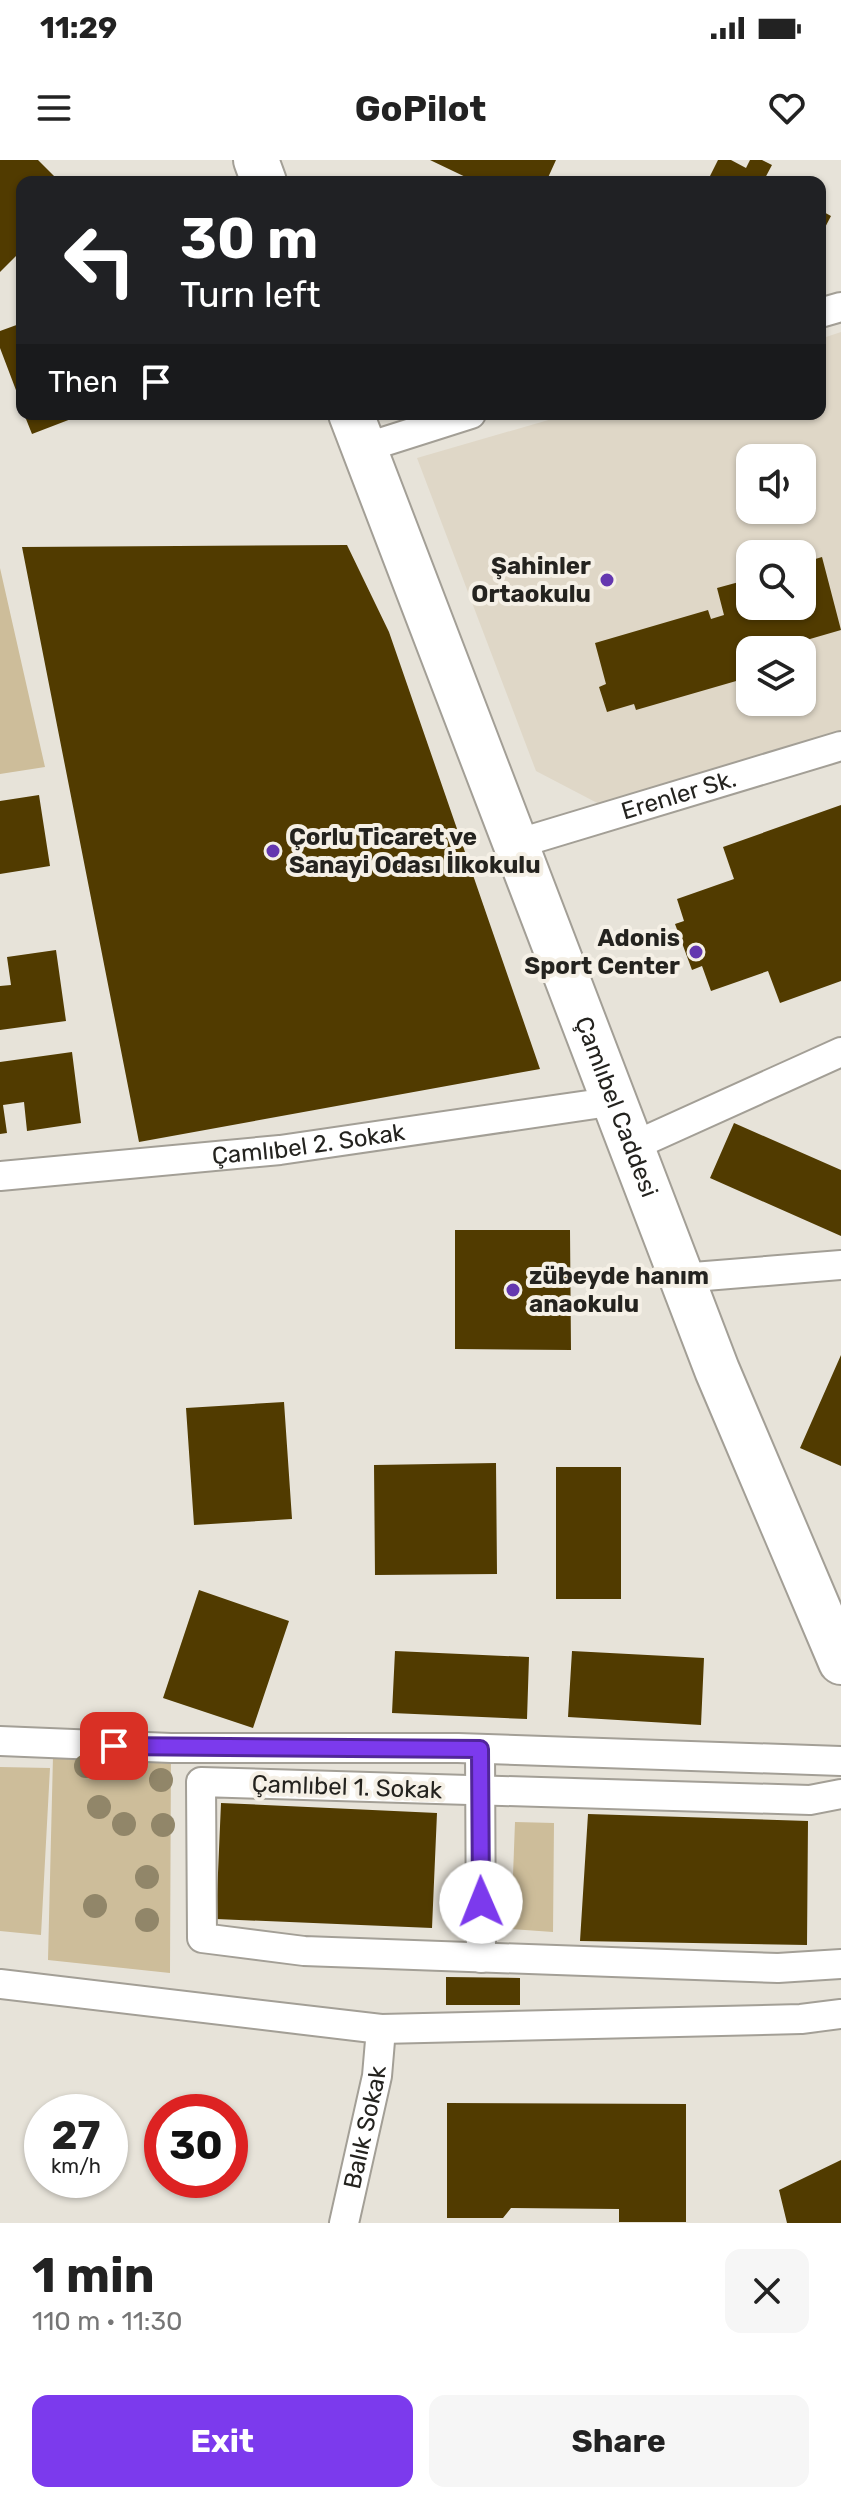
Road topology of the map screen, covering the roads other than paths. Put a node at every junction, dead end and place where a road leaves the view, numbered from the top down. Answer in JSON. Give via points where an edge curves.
{"nodes":[{"id":1,"x":431,"y":420,"type":"edge"},
{"id":2,"x":358,"y":431,"type":"edge"},
{"id":3,"x":841,"y":746,"type":"edge"},
{"id":4,"x":516,"y":844,"type":"junction"},
{"id":5,"x":841,"y":1052,"type":"edge"},
{"id":6,"x":616,"y":1101,"type":"junction"},
{"id":7,"x":631,"y":1147,"type":"junction"},
{"id":8,"x":0,"y":1176,"type":"edge"},
{"id":9,"x":841,"y":1265,"type":"edge"},
{"id":10,"x":681,"y":1278,"type":"junction"},
{"id":11,"x":841,"y":1662,"type":"edge"},
{"id":12,"x":0,"y":1741,"type":"edge"},
{"id":13,"x":480,"y":1749,"type":"junction"},
{"id":14,"x":841,"y":1761,"type":"edge"},
{"id":15,"x":480,"y":1792,"type":"junction"},
{"id":16,"x":841,"y":1794,"type":"edge"},
{"id":17,"x":481,"y":1958,"type":"junction"},
{"id":18,"x":841,"y":1964,"type":"edge"},
{"id":19,"x":0,"y":1984,"type":"edge"},
{"id":20,"x":841,"y":2014,"type":"edge"},
{"id":21,"x":381,"y":2029,"type":"junction"},
{"id":22,"x":344,"y":2223,"type":"edge"}],
"edges":[{"from":1,"to":2,"type":"street"},
{"from":2,"to":4,"type":"main road","name":"Çamlıbel Caddesi"},
{"from":3,"to":4,"type":"street","name":"Erenler Sk."},
{"from":4,"to":6,"type":"main road","name":"Çamlıbel Caddesi"},
{"from":5,"to":7,"type":"street"},
{"from":6,"to":7,"type":"main road","name":"Çamlıbel Caddesi"},
{"from":6,"to":8,"type":"street","name":"Çamlıbel 2. Sokak","via":[[280,1150]]},
{"from":7,"to":10,"type":"main road","name":"Çamlıbel Caddesi"},
{"from":9,"to":10,"type":"street"},
{"from":10,"to":11,"type":"main road","name":"Çamlıbel Caddesi"},
{"from":12,"to":13,"type":"street","via":[[171,1748]]},
{"from":13,"to":14,"type":"street"},
{"from":13,"to":15,"type":"street"},
{"from":15,"to":16,"type":"street","name":"Çamlıbel 1. Sokak","via":[[810,1800]]},
{"from":15,"to":17,"type":"street"},
{"from":15,"to":17,"type":"street","name":"Çamlıbel 1. Sokak","via":[[201,1782],[202,1938],[304,1951]]},
{"from":17,"to":18,"type":"street","via":[[778,1968]]},
{"from":19,"to":21,"type":"street"},
{"from":20,"to":21,"type":"street"},
{"from":21,"to":22,"type":"street","name":"Balık Sokak","via":[[377,2076]]}]}
